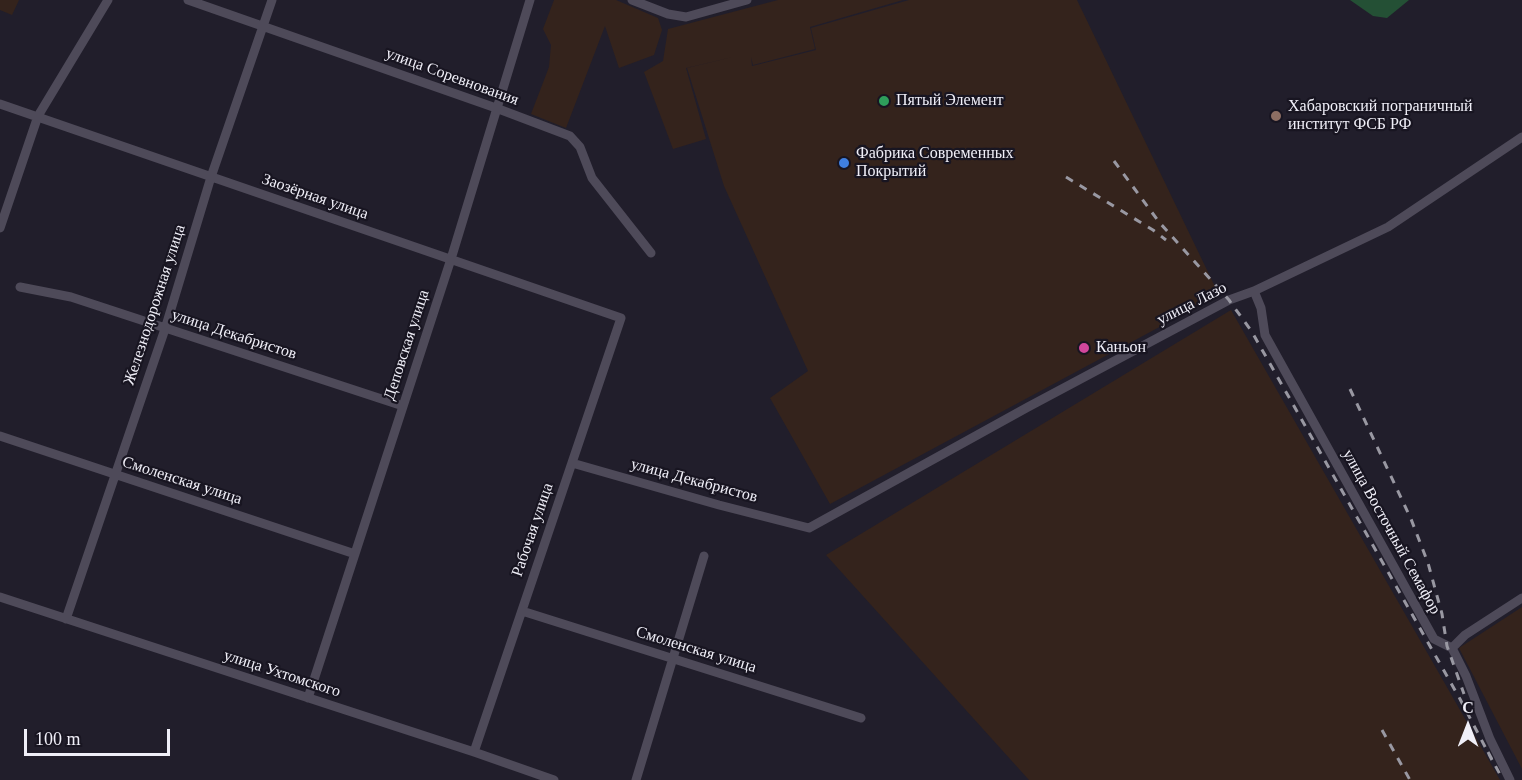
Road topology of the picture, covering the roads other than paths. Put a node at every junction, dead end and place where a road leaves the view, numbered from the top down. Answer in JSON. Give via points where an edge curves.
{"nodes":[{"id":1,"x":108,"y":0,"type":"edge"},
{"id":2,"x":188,"y":0,"type":"edge"},
{"id":3,"x":272,"y":0,"type":"edge"},
{"id":4,"x":530,"y":0,"type":"edge"},
{"id":5,"x":632,"y":0,"type":"edge"},
{"id":6,"x":747,"y":0,"type":"edge"},
{"id":7,"x":263,"y":27,"type":"junction"},
{"id":8,"x":0,"y":104,"type":"edge"},
{"id":9,"x":496,"y":108,"type":"junction"},
{"id":10,"x":38,"y":116,"type":"junction"},
{"id":11,"x":1522,"y":137,"type":"edge"},
{"id":12,"x":211,"y":177,"type":"junction"},
{"id":13,"x":0,"y":228,"type":"edge"},
{"id":14,"x":651,"y":253,"type":"dead end"},
{"id":15,"x":451,"y":259,"type":"junction"},
{"id":16,"x":20,"y":287,"type":"dead end"},
{"id":17,"x":1254,"y":291,"type":"junction"},
{"id":18,"x":621,"y":318,"type":"joint"},
{"id":19,"x":165,"y":329,"type":"junction"},
{"id":20,"x":403,"y":406,"type":"junction"},
{"id":21,"x":0,"y":436,"type":"edge"},
{"id":22,"x":572,"y":463,"type":"junction"},
{"id":23,"x":115,"y":474,"type":"junction"},
{"id":24,"x":809,"y":528,"type":"joint"},
{"id":25,"x":355,"y":554,"type":"junction"},
{"id":26,"x":704,"y":556,"type":"dead end"},
{"id":27,"x":0,"y":597,"type":"edge"},
{"id":28,"x":1522,"y":598,"type":"edge"},
{"id":29,"x":522,"y":611,"type":"junction"},
{"id":30,"x":66,"y":619,"type":"junction"},
{"id":31,"x":1452,"y":648,"type":"junction"},
{"id":32,"x":673,"y":659,"type":"junction"},
{"id":33,"x":308,"y":698,"type":"junction"},
{"id":34,"x":861,"y":718,"type":"dead end"},
{"id":35,"x":474,"y":752,"type":"junction"},
{"id":36,"x":554,"y":780,"type":"edge"},
{"id":37,"x":636,"y":780,"type":"edge"},
{"id":38,"x":1510,"y":780,"type":"edge"}],
"edges":[{"from":1,"to":10,"type":"street"},
{"from":2,"to":7,"type":"street","name":"улица Соревнования"},
{"from":3,"to":7,"type":"street","name":"Железнодорожная улица"},
{"from":4,"to":9,"type":"street","name":"Деповская улица"},
{"from":5,"to":6,"type":"street","via":[[686,17]]},
{"from":7,"to":9,"type":"street","name":"улица Соревнования"},
{"from":7,"to":12,"type":"street","name":"Железнодорожная улица"},
{"from":8,"to":10,"type":"street","name":"Заозёрная улица"},
{"from":9,"to":14,"type":"street","name":"улица Соревнования","via":[[570,136],[580,147],[592,178]]},
{"from":9,"to":15,"type":"street","name":"Деповская улица"},
{"from":10,"to":12,"type":"street","name":"Заозёрная улица"},
{"from":10,"to":13,"type":"street"},
{"from":11,"to":17,"type":"street","name":"улица Лазо","via":[[1388,227]]},
{"from":12,"to":15,"type":"street","name":"Заозёрная улица"},
{"from":12,"to":19,"type":"street","name":"Железнодорожная улица"},
{"from":15,"to":18,"type":"street","name":"Заозёрная улица"},
{"from":15,"to":20,"type":"street","name":"Деповская улица"},
{"from":16,"to":19,"type":"street","name":"улица Декабристов","via":[[71,297]]},
{"from":17,"to":24,"type":"street","name":"улица Лазо","via":[[1218,306]]},
{"from":17,"to":31,"type":"street","name":"улица Восточный Семафор","via":[[1265,335],[1383,548],[1434,639]]},
{"from":18,"to":22,"type":"street","name":"Рабочая улица"},
{"from":19,"to":20,"type":"street","name":"улица Декабристов"},
{"from":19,"to":23,"type":"street","name":"Железнодорожная улица"},
{"from":20,"to":25,"type":"street","name":"Деповская улица"},
{"from":21,"to":23,"type":"street","name":"Смоленская улица"},
{"from":22,"to":24,"type":"street","name":"улица Декабристов"},
{"from":22,"to":29,"type":"street","name":"Рабочая улица"},
{"from":23,"to":25,"type":"street","name":"Смоленская улица"},
{"from":23,"to":30,"type":"street","name":"Железнодорожная улица"},
{"from":25,"to":33,"type":"street","name":"Деповская улица"},
{"from":26,"to":32,"type":"street"},
{"from":27,"to":30,"type":"street","name":"улица Ухтомского"},
{"from":28,"to":31,"type":"street","via":[[1465,635]]},
{"from":29,"to":32,"type":"street","name":"Смоленская улица"},
{"from":29,"to":35,"type":"street","name":"Рабочая улица"},
{"from":30,"to":33,"type":"street","name":"улица Ухтомского"},
{"from":31,"to":38,"type":"street","name":"улица Восточный Семафор"},
{"from":32,"to":34,"type":"street","name":"Смоленская улица"},
{"from":32,"to":37,"type":"street"},
{"from":33,"to":35,"type":"street","name":"улица Ухтомского"},
{"from":35,"to":36,"type":"street","name":"улица Ухтомского"}]}
